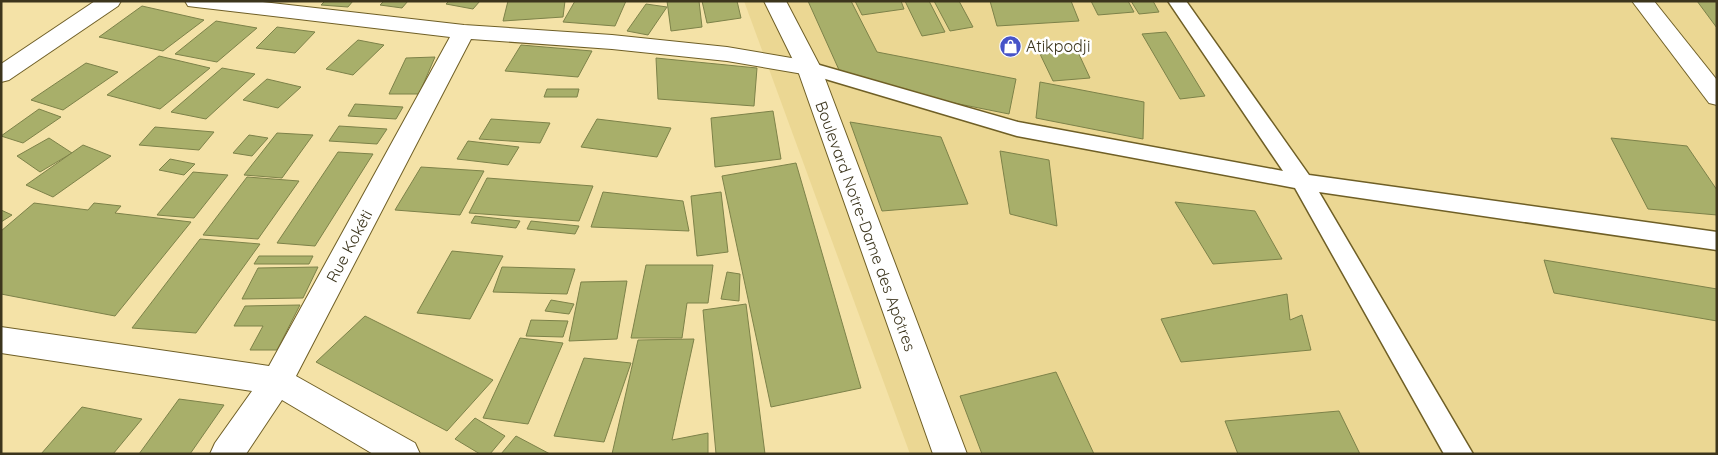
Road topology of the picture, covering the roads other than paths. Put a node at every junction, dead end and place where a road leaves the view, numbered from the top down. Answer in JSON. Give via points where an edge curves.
{"nodes":[{"id":1,"x":110,"y":1,"type":"edge"},
{"id":2,"x":196,"y":1,"type":"edge"},
{"id":3,"x":775,"y":1,"type":"edge"},
{"id":4,"x":1177,"y":1,"type":"edge"},
{"id":5,"x":1643,"y":1,"type":"edge"},
{"id":6,"x":464,"y":32,"type":"junction"},
{"id":7,"x":809,"y":68,"type":"junction"},
{"id":8,"x":1,"y":75,"type":"edge"},
{"id":9,"x":1717,"y":98,"type":"edge"},
{"id":10,"x":1302,"y":182,"type":"junction"},
{"id":11,"x":1717,"y":240,"type":"edge"},
{"id":12,"x":1,"y":340,"type":"edge"},
{"id":13,"x":277,"y":382,"type":"junction"},
{"id":14,"x":227,"y":454,"type":"edge"},
{"id":15,"x":403,"y":454,"type":"edge"},
{"id":16,"x":950,"y":454,"type":"edge"},
{"id":17,"x":1459,"y":454,"type":"edge"}],
"edges":[{"from":1,"to":8,"type":"street"},
{"from":2,"to":6,"type":"street"},
{"from":3,"to":7,"type":"street","name":"Boulevard Notre-Dame des Apôtres"},
{"from":4,"to":10,"type":"lane"},
{"from":5,"to":9,"type":"street"},
{"from":6,"to":7,"type":"street","via":[[727,54]]},
{"from":6,"to":13,"type":"street","name":"Rue Kokéti"},
{"from":7,"to":10,"type":"lane","via":[[1017,129]]},
{"from":7,"to":16,"type":"street","name":"Boulevard Notre-Dame des Apôtres"},
{"from":10,"to":11,"type":"lane"},
{"from":10,"to":17,"type":"lane"},
{"from":12,"to":13,"type":"street"},
{"from":13,"to":14,"type":"street","name":"Rue Kokéti"},
{"from":13,"to":15,"type":"street"}]}
